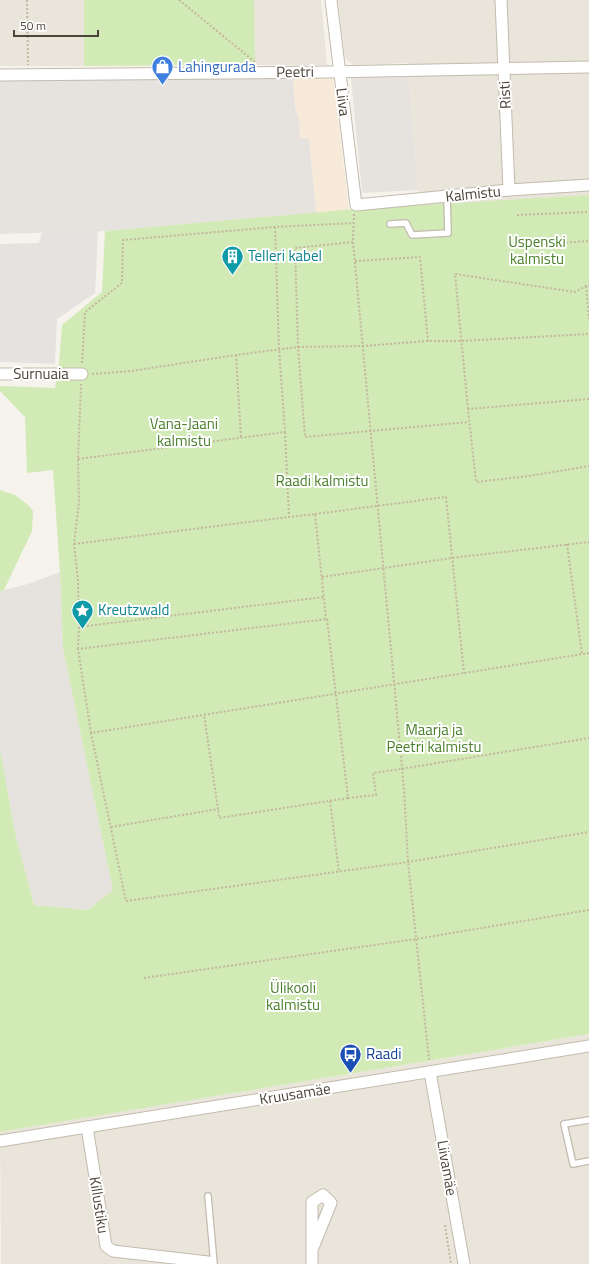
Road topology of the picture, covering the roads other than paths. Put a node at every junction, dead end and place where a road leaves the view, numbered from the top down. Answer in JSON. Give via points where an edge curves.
{"nodes":[{"id":1,"x":331,"y":0,"type":"edge"},
{"id":2,"x":500,"y":0,"type":"edge"},
{"id":3,"x":589,"y":67,"type":"edge"},
{"id":4,"x":504,"y":68,"type":"junction"},
{"id":5,"x":339,"y":72,"type":"junction"},
{"id":6,"x":0,"y":75,"type":"edge"},
{"id":7,"x":589,"y":185,"type":"edge"},
{"id":8,"x":509,"y":190,"type":"junction"},
{"id":9,"x":447,"y":196,"type":"junction"},
{"id":10,"x":355,"y":207,"type":"joint"},
{"id":11,"x":390,"y":224,"type":"dead end"},
{"id":12,"x":0,"y":374,"type":"edge"},
{"id":13,"x":82,"y":374,"type":"road end"},
{"id":14,"x":589,"y":1046,"type":"edge"},
{"id":15,"x":430,"y":1072,"type":"junction"},
{"id":16,"x":589,"y":1120,"type":"edge"},
{"id":17,"x":87,"y":1127,"type":"junction"},
{"id":18,"x":0,"y":1141,"type":"edge"},
{"id":19,"x":589,"y":1160,"type":"edge"},
{"id":20,"x":208,"y":1196,"type":"dead end"},
{"id":21,"x":312,"y":1250,"type":"dead end"},
{"id":22,"x":212,"y":1264,"type":"edge"},
{"id":23,"x":312,"y":1264,"type":"edge"},
{"id":24,"x":464,"y":1264,"type":"edge"}],
"edges":[{"from":1,"to":5,"type":"street","name":"Liiva"},
{"from":2,"to":4,"type":"street","name":"Risti"},
{"from":3,"to":4,"type":"street","name":"Peetri"},
{"from":4,"to":5,"type":"street","name":"Peetri"},
{"from":4,"to":8,"type":"street","name":"Risti"},
{"from":5,"to":6,"type":"street","name":"Peetri"},
{"from":5,"to":10,"type":"street","name":"Liiva"},
{"from":7,"to":8,"type":"street","name":"Kalmistu"},
{"from":8,"to":9,"type":"street","name":"Kalmistu"},
{"from":9,"to":10,"type":"street","name":"Kalmistu"},
{"from":9,"to":11,"type":"lane","via":[[448,233],[412,235],[406,223]]},
{"from":12,"to":13,"type":"street","name":"Surnuaia"},
{"from":14,"to":15,"type":"street","name":"Kruusamäe"},
{"from":15,"to":17,"type":"street","name":"Kruusamäe"},
{"from":15,"to":24,"type":"street","name":"Liivamäe"},
{"from":16,"to":19,"type":"lane","via":[[564,1124],[573,1164]]},
{"from":17,"to":18,"type":"street","name":"Kruusamäe"},
{"from":17,"to":22,"type":"street","name":"Killustiku","via":[[106,1246],[113,1251]]},
{"from":20,"to":22,"type":"lane"},
{"from":21,"to":23,"type":"street"}]}
